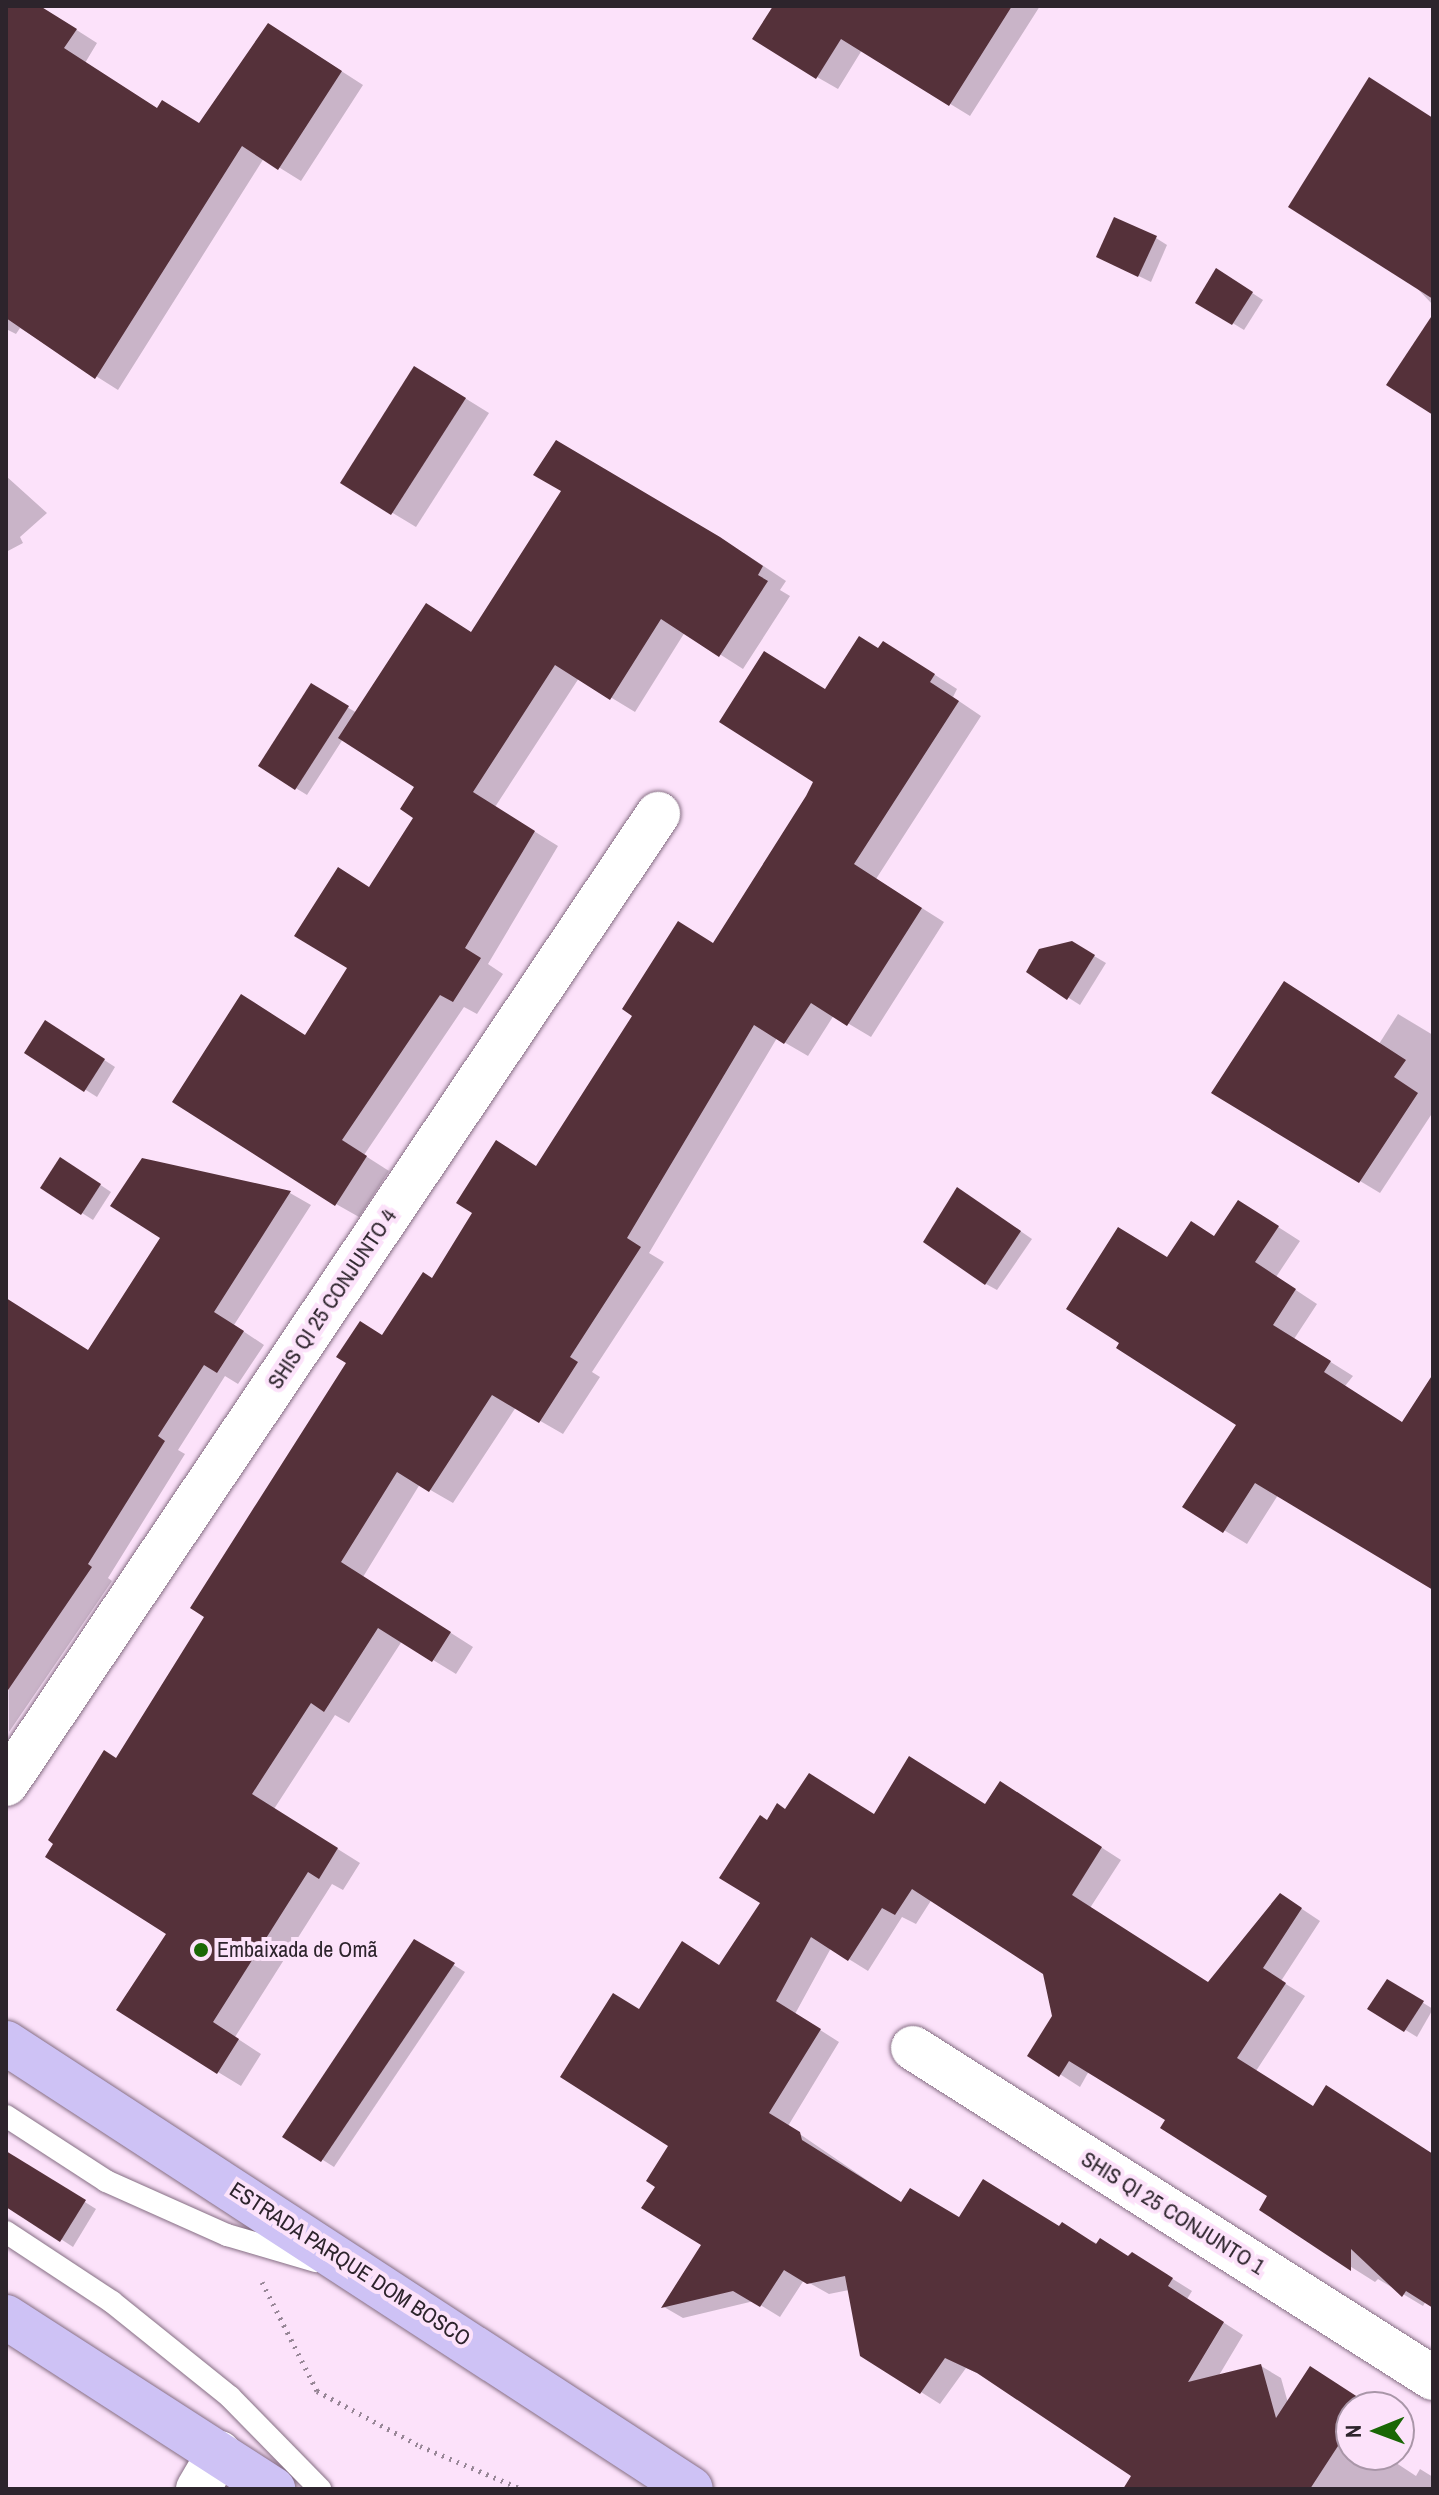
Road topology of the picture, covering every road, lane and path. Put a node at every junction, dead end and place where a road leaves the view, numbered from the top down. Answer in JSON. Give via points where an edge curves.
{"nodes":[{"id":1,"x":658,"y":814,"type":"dead end"},
{"id":2,"x":6,"y":1784,"type":"edge"},
{"id":3,"x":6,"y":2043,"type":"edge"},
{"id":4,"x":913,"y":2048,"type":"dead end"},
{"id":5,"x":6,"y":2116,"type":"edge"},
{"id":6,"x":6,"y":2232,"type":"edge"},
{"id":7,"x":250,"y":2274,"type":"dead end"},
{"id":8,"x":371,"y":2276,"type":"junction"},
{"id":9,"x":6,"y":2317,"type":"edge"},
{"id":10,"x":1433,"y":2378,"type":"edge"},
{"id":11,"x":208,"y":2471,"type":"edge"},
{"id":12,"x":273,"y":2489,"type":"edge"},
{"id":13,"x":320,"y":2489,"type":"edge"},
{"id":14,"x":522,"y":2489,"type":"edge"},
{"id":15,"x":691,"y":2489,"type":"edge"}],
"edges":[{"from":1,"to":2,"type":"street","name":"SHIS QI 25 CONJUNTO 4"},
{"from":3,"to":8,"type":"main road","name":"ESTRADA PARQUE DOM BOSCO"},
{"from":4,"to":10,"type":"street","name":"SHIS QI 25 CONJUNTO 1"},
{"from":5,"to":8,"type":"lane","via":[[106,2181],[227,2235]]},
{"from":6,"to":13,"type":"lane","via":[[112,2302],[230,2397]]},
{"from":7,"to":14,"type":"path","via":[[261,2281],[317,2391],[420,2446]]},
{"from":8,"to":15,"type":"main road","name":"ESTRADA PARQUE DOM BOSCO"},
{"from":9,"to":11,"type":"main road"},
{"from":11,"to":12,"type":"main road"}]}
